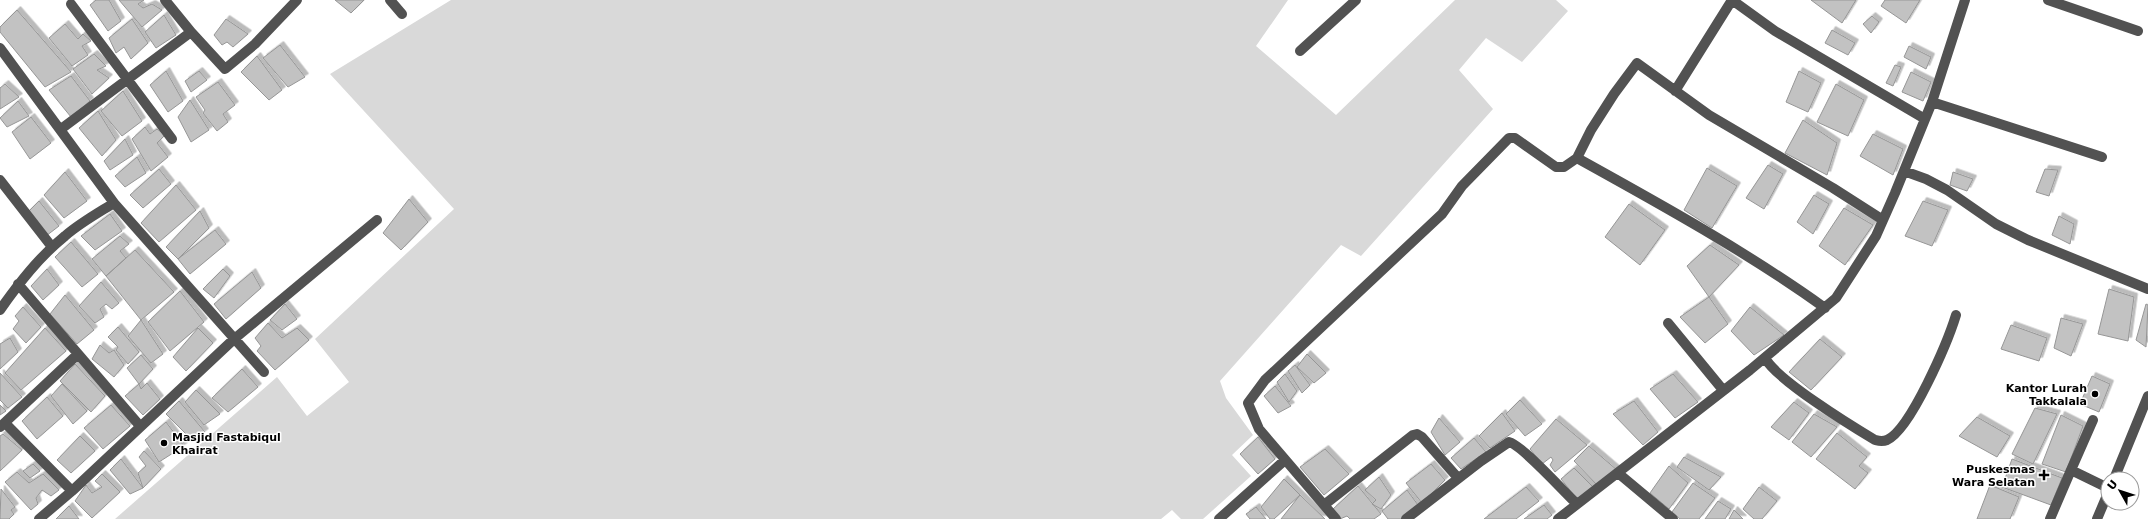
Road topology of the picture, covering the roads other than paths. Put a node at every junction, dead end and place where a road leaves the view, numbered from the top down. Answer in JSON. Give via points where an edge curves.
{"nodes":[{"id":1,"x":165,"y":0,"type":"edge"},
{"id":2,"x":297,"y":0,"type":"edge"},
{"id":3,"x":390,"y":0,"type":"edge"},
{"id":4,"x":1356,"y":0,"type":"edge"},
{"id":5,"x":1965,"y":0,"type":"edge"},
{"id":6,"x":2048,"y":0,"type":"edge"},
{"id":7,"x":71,"y":4,"type":"dead end"},
{"id":8,"x":402,"y":14,"type":"dead end"},
{"id":9,"x":2138,"y":31,"type":"dead end"},
{"id":10,"x":191,"y":32,"type":"junction"},
{"id":11,"x":0,"y":48,"type":"edge"},
{"id":12,"x":1300,"y":51,"type":"dead end"},
{"id":13,"x":128,"y":80,"type":"junction"},
{"id":14,"x":1675,"y":91,"type":"junction"},
{"id":15,"x":1932,"y":102,"type":"junction"},
{"id":16,"x":1924,"y":119,"type":"junction"},
{"id":17,"x":61,"y":129,"type":"junction"},
{"id":18,"x":172,"y":139,"type":"dead end"},
{"id":19,"x":2102,"y":157,"type":"dead end"},
{"id":20,"x":1578,"y":158,"type":"junction"},
{"id":21,"x":1904,"y":171,"type":"junction"},
{"id":22,"x":0,"y":180,"type":"edge"},
{"id":23,"x":114,"y":203,"type":"junction"},
{"id":24,"x":377,"y":220,"type":"dead end"},
{"id":25,"x":1883,"y":220,"type":"junction"},
{"id":26,"x":52,"y":247,"type":"junction"},
{"id":27,"x":18,"y":284,"type":"junction"},
{"id":28,"x":2148,"y":289,"type":"edge"},
{"id":29,"x":1825,"y":308,"type":"junction"},
{"id":30,"x":0,"y":310,"type":"edge"},
{"id":31,"x":1956,"y":315,"type":"dead end"},
{"id":32,"x":1668,"y":324,"type":"dead end"},
{"id":33,"x":233,"y":340,"type":"junction"},
{"id":34,"x":78,"y":354,"type":"junction"},
{"id":35,"x":1766,"y":358,"type":"junction"},
{"id":36,"x":264,"y":372,"type":"dead end"},
{"id":37,"x":1723,"y":390,"type":"junction"},
{"id":38,"x":2148,"y":396,"type":"edge"},
{"id":39,"x":2093,"y":420,"type":"dead end"},
{"id":40,"x":2,"y":425,"type":"edge"},
{"id":41,"x":140,"y":426,"type":"junction"},
{"id":42,"x":1285,"y":460,"type":"junction"},
{"id":43,"x":2071,"y":470,"type":"junction"},
{"id":44,"x":2117,"y":471,"type":"edge"},
{"id":45,"x":1618,"y":473,"type":"junction"},
{"id":46,"x":1458,"y":478,"type":"junction"},
{"id":47,"x":2100,"y":484,"type":"edge"},
{"id":48,"x":72,"y":491,"type":"junction"},
{"id":49,"x":1577,"y":504,"type":"junction"},
{"id":50,"x":1324,"y":506,"type":"junction"},
{"id":51,"x":39,"y":519,"type":"edge"},
{"id":52,"x":1219,"y":519,"type":"edge"},
{"id":53,"x":1336,"y":519,"type":"edge"},
{"id":54,"x":1406,"y":519,"type":"edge"},
{"id":55,"x":1558,"y":519,"type":"edge"},
{"id":56,"x":1673,"y":519,"type":"edge"},
{"id":57,"x":2050,"y":519,"type":"edge"}],
"edges":[{"from":1,"to":10,"type":"street"},
{"from":2,"to":10,"type":"street","via":[[255,44],[227,68],[222,67]]},
{"from":3,"to":8,"type":"street"},
{"from":4,"to":12,"type":"street"},
{"from":5,"to":15,"type":"street"},
{"from":6,"to":9,"type":"street"},
{"from":7,"to":13,"type":"street"},
{"from":10,"to":13,"type":"street"},
{"from":11,"to":17,"type":"street"},
{"from":13,"to":17,"type":"street"},
{"from":13,"to":18,"type":"street"},
{"from":14,"to":16,"type":"street","via":[[1732,0],[1775,31]]},
{"from":14,"to":20,"type":"street","via":[[1636,63],[1591,130]]},
{"from":14,"to":25,"type":"street","via":[[1732,130]]},
{"from":15,"to":16,"type":"street"},
{"from":15,"to":19,"type":"street"},
{"from":16,"to":21,"type":"street"},
{"from":17,"to":23,"type":"street"},
{"from":20,"to":29,"type":"street","via":[[1716,237],[1786,280]]},
{"from":20,"to":42,"type":"street","via":[[1564,167],[1556,167],[1515,138],[1506,140],[1462,186],[1442,214],[1265,380],[1248,403],[1259,429]]},
{"from":21,"to":25,"type":"street"},
{"from":21,"to":28,"type":"street","via":[[1926,178],[1996,224],[2028,240]]},
{"from":22,"to":26,"type":"street"},
{"from":23,"to":26,"type":"street","via":[[75,228]]},
{"from":23,"to":33,"type":"street"},
{"from":24,"to":33,"type":"street"},
{"from":25,"to":29,"type":"street","via":[[1850,278],[1836,298]]},
{"from":26,"to":27,"type":"street"},
{"from":27,"to":30,"type":"street"},
{"from":27,"to":34,"type":"street"},
{"from":29,"to":35,"type":"street"},
{"from":31,"to":35,"type":"street","via":[[1938,361],[1915,406],[1888,440],[1881,442],[1821,405],[1776,371]]},
{"from":32,"to":37,"type":"street"},
{"from":33,"to":36,"type":"street"},
{"from":33,"to":41,"type":"street"},
{"from":34,"to":40,"type":"street"},
{"from":34,"to":41,"type":"street"},
{"from":35,"to":37,"type":"street"},
{"from":37,"to":45,"type":"street"},
{"from":38,"to":44,"type":"street"},
{"from":39,"to":43,"type":"street"},
{"from":40,"to":48,"type":"street"},
{"from":41,"to":48,"type":"street"},
{"from":42,"to":50,"type":"street"},
{"from":42,"to":52,"type":"street"},
{"from":43,"to":47,"type":"street"},
{"from":43,"to":57,"type":"street"},
{"from":45,"to":49,"type":"street"},
{"from":45,"to":56,"type":"street"},
{"from":46,"to":49,"type":"street","via":[[1506,443],[1512,442]]},
{"from":46,"to":50,"type":"street","via":[[1417,434]]},
{"from":46,"to":54,"type":"street"},
{"from":48,"to":51,"type":"street"},
{"from":49,"to":55,"type":"street"},
{"from":50,"to":53,"type":"street"}]}
